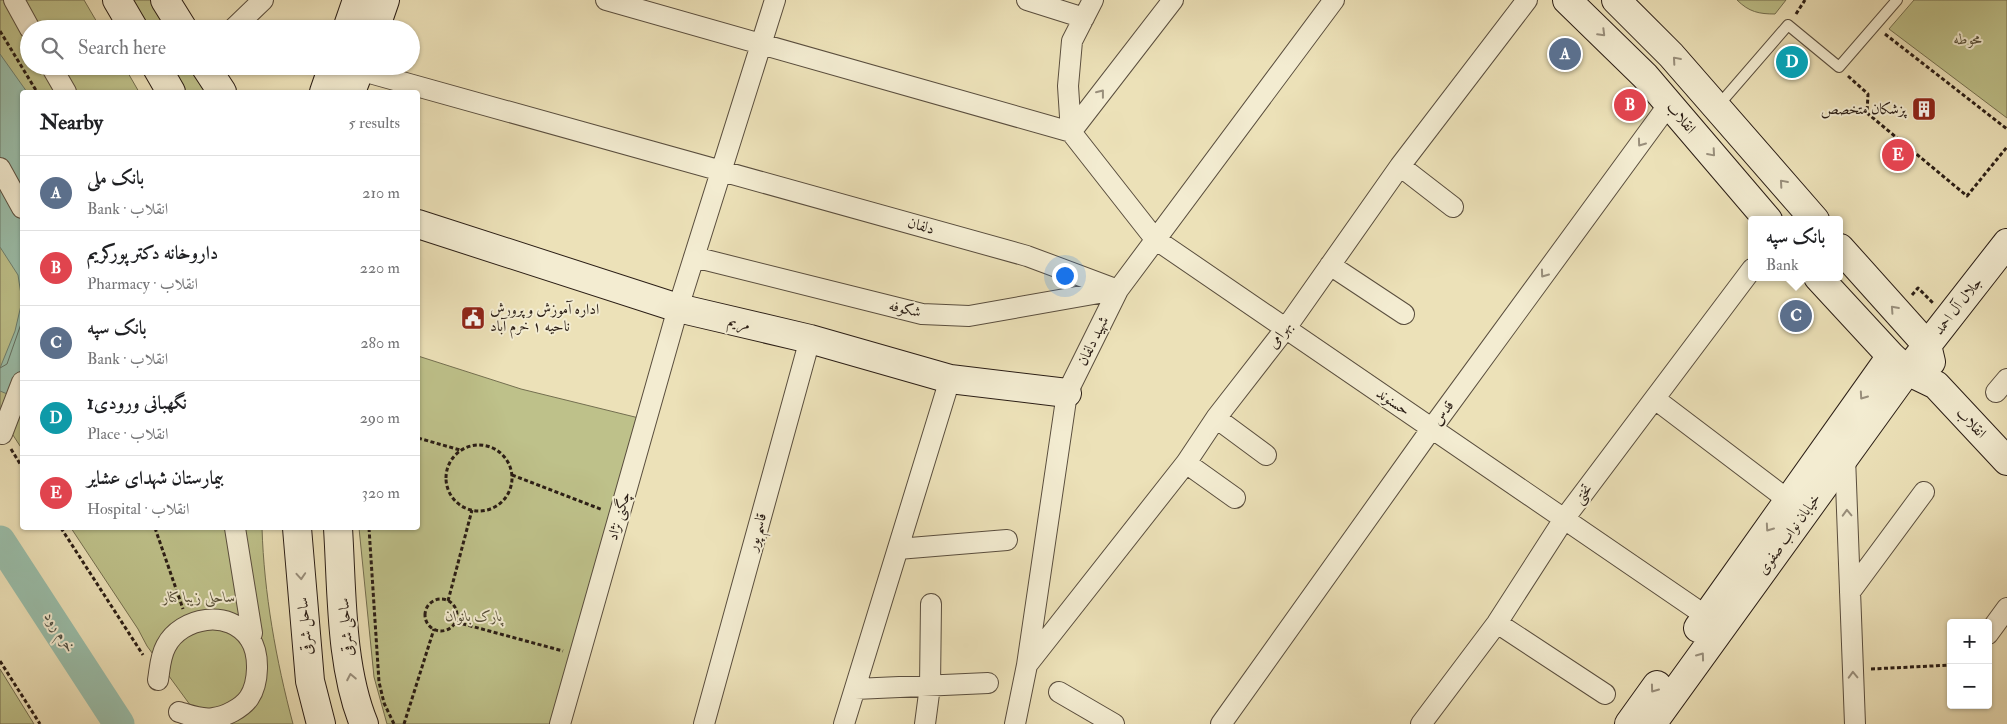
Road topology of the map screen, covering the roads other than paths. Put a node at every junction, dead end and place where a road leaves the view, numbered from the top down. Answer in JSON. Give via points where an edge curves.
{"nodes":[{"id":1,"x":14,"y":0,"type":"edge"},
{"id":2,"x":117,"y":0,"type":"edge"},
{"id":3,"x":165,"y":0,"type":"edge"},
{"id":4,"x":263,"y":0,"type":"edge"},
{"id":5,"x":357,"y":0,"type":"edge"},
{"id":6,"x":385,"y":0,"type":"edge"},
{"id":7,"x":606,"y":0,"type":"edge"},
{"id":8,"x":775,"y":0,"type":"edge"},
{"id":9,"x":1027,"y":0,"type":"edge"},
{"id":10,"x":1093,"y":0,"type":"edge"},
{"id":11,"x":1173,"y":0,"type":"edge"},
{"id":12,"x":1334,"y":0,"type":"edge"},
{"id":13,"x":1527,"y":0,"type":"edge"},
{"id":14,"x":1567,"y":0,"type":"edge"},
{"id":15,"x":1616,"y":0,"type":"edge"},
{"id":16,"x":1897,"y":0,"type":"edge"},
{"id":17,"x":1084,"y":18,"type":"junction"},
{"id":18,"x":25,"y":20,"type":"edge"},
{"id":19,"x":129,"y":20,"type":"edge"},
{"id":20,"x":177,"y":20,"type":"edge"},
{"id":21,"x":242,"y":20,"type":"edge"},
{"id":22,"x":350,"y":20,"type":"edge"},
{"id":23,"x":378,"y":20,"type":"edge"},
{"id":24,"x":1645,"y":29,"type":"junction"},
{"id":25,"x":762,"y":43,"type":"junction"},
{"id":26,"x":1623,"y":54,"type":"junction"},
{"id":27,"x":56,"y":75,"type":"edge"},
{"id":28,"x":161,"y":75,"type":"edge"},
{"id":29,"x":211,"y":75,"type":"edge"},
{"id":30,"x":350,"y":75,"type":"edge"},
{"id":31,"x":355,"y":75,"type":"edge"},
{"id":32,"x":65,"y":90,"type":"edge"},
{"id":33,"x":170,"y":90,"type":"edge"},
{"id":34,"x":221,"y":90,"type":"edge"},
{"id":35,"x":327,"y":90,"type":"edge"},
{"id":36,"x":412,"y":90,"type":"edge"},
{"id":37,"x":420,"y":92,"type":"edge"},
{"id":38,"x":1669,"y":104,"type":"junction"},
{"id":39,"x":1717,"y":107,"type":"junction"},
{"id":40,"x":1071,"y":132,"type":"junction"},
{"id":41,"x":1400,"y":166,"type":"junction"},
{"id":42,"x":0,"y":168,"type":"edge"},
{"id":43,"x":722,"y":171,"type":"junction"},
{"id":44,"x":20,"y":204,"type":"edge"},
{"id":45,"x":1453,"y":207,"type":"dead end"},
{"id":46,"x":1765,"y":216,"type":"edge"},
{"id":47,"x":1812,"y":216,"type":"edge"},
{"id":48,"x":420,"y":225,"type":"edge"},
{"id":49,"x":1155,"y":239,"type":"junction"},
{"id":50,"x":2007,"y":243,"type":"edge"},
{"id":51,"x":1843,"y":251,"type":"edge"},
{"id":52,"x":694,"y":257,"type":"junction"},
{"id":53,"x":1330,"y":265,"type":"junction"},
{"id":54,"x":1748,"y":274,"type":"edge"},
{"id":55,"x":1822,"y":281,"type":"edge"},
{"id":56,"x":1118,"y":290,"type":"junction"},
{"id":57,"x":678,"y":308,"type":"junction"},
{"id":58,"x":1404,"y":314,"type":"dead end"},
{"id":59,"x":1286,"y":328,"type":"junction"},
{"id":60,"x":810,"y":339,"type":"junction"},
{"id":61,"x":1927,"y":345,"type":"junction"},
{"id":62,"x":1899,"y":363,"type":"junction"},
{"id":63,"x":950,"y":379,"type":"junction"},
{"id":64,"x":1936,"y":385,"type":"junction"},
{"id":65,"x":19,"y":391,"type":"edge"},
{"id":66,"x":1067,"y":393,"type":"junction"},
{"id":67,"x":1655,"y":399,"type":"junction"},
{"id":68,"x":1216,"y":418,"type":"junction"},
{"id":69,"x":1432,"y":428,"type":"junction"},
{"id":70,"x":2,"y":434,"type":"dead end"},
{"id":71,"x":1266,"y":455,"type":"dead end"},
{"id":72,"x":1845,"y":457,"type":"junction"},
{"id":73,"x":2007,"y":461,"type":"edge"},
{"id":74,"x":1186,"y":463,"type":"junction"},
{"id":75,"x":1924,"y":492,"type":"dead end"},
{"id":76,"x":1235,"y":498,"type":"dead end"},
{"id":77,"x":1788,"y":500,"type":"junction"},
{"id":78,"x":1564,"y":519,"type":"junction"},
{"id":79,"x":236,"y":530,"type":"edge"},
{"id":80,"x":297,"y":530,"type":"edge"},
{"id":81,"x":338,"y":530,"type":"edge"},
{"id":82,"x":1007,"y":540,"type":"dead end"},
{"id":83,"x":898,"y":548,"type":"junction"},
{"id":84,"x":1850,"y":592,"type":"junction"},
{"id":85,"x":931,"y":604,"type":"dead end"},
{"id":86,"x":2007,"y":608,"type":"edge"},
{"id":87,"x":1706,"y":616,"type":"junction"},
{"id":88,"x":1497,"y":623,"type":"junction"},
{"id":89,"x":1992,"y":629,"type":"edge"},
{"id":90,"x":250,"y":639,"type":"junction"},
{"id":91,"x":1027,"y":665,"type":"junction"},
{"id":92,"x":158,"y":680,"type":"road end"},
{"id":93,"x":988,"y":683,"type":"dead end"},
{"id":94,"x":930,"y":686,"type":"junction"},
{"id":95,"x":854,"y":689,"type":"junction"},
{"id":96,"x":1059,"y":692,"type":"dead end"},
{"id":97,"x":1605,"y":694,"type":"dead end"},
{"id":98,"x":179,"y":712,"type":"dead end"},
{"id":99,"x":1424,"y":723,"type":"edge"},
{"id":100,"x":322,"y":724,"type":"edge"},
{"id":101,"x":364,"y":724,"type":"edge"},
{"id":102,"x":560,"y":724,"type":"edge"},
{"id":103,"x":704,"y":724,"type":"edge"},
{"id":104,"x":844,"y":724,"type":"edge"},
{"id":105,"x":925,"y":724,"type":"edge"},
{"id":106,"x":1015,"y":724,"type":"edge"},
{"id":107,"x":1114,"y":724,"type":"edge"},
{"id":108,"x":1221,"y":724,"type":"edge"},
{"id":109,"x":1628,"y":724,"type":"edge"},
{"id":110,"x":1652,"y":724,"type":"edge"},
{"id":111,"x":1855,"y":724,"type":"edge"}],
"edges":[{"from":1,"to":18,"type":"street"},
{"from":2,"to":19,"type":"main road"},
{"from":3,"to":20,"type":"main road"},
{"from":4,"to":21,"type":"street"},
{"from":5,"to":22,"type":"main road"},
{"from":6,"to":23,"type":"main road"},
{"from":7,"to":25,"type":"street"},
{"from":8,"to":25,"type":"street","name":"چگنی نژاد"},
{"from":9,"to":17,"type":"street"},
{"from":10,"to":17,"type":"street"},
{"from":40,"to":11,"type":"street","one_way":true},
{"from":12,"to":49,"type":"street","name":"شهید دلفان"},
{"from":13,"to":41,"type":"street","name":"بهرامی"},
{"from":14,"to":26,"type":"main road","name":"انقلاب","one_way":true},
{"from":15,"to":24,"type":"main road"},
{"from":16,"to":39,"type":"lane","via":[[1839,67],[1788,25]]},
{"from":17,"to":40,"type":"street","via":[[1072,41],[1068,86]]},
{"from":24,"to":26,"type":"main road"},
{"from":39,"to":24,"type":"main road","one_way":true},
{"from":25,"to":40,"type":"street"},
{"from":25,"to":43,"type":"street","name":"چگنی نژاد"},
{"from":26,"to":38,"type":"main road","name":"انقلاب"},
{"from":27,"to":32,"type":"street"},
{"from":28,"to":33,"type":"main road"},
{"from":29,"to":34,"type":"main road"},
{"from":30,"to":35,"type":"main road"},
{"from":31,"to":36,"type":"street","name":"دلفان"},
{"from":37,"to":43,"type":"street","name":"دلفان"},
{"from":38,"to":46,"type":"main road","name":"انقلاب","one_way":true},
{"from":38,"to":69,"type":"street","name":"قدس","one_way":true},
{"from":47,"to":39,"type":"main road","one_way":true},
{"from":40,"to":49,"type":"street"},
{"from":41,"to":45,"type":"street"},
{"from":41,"to":53,"type":"street","name":"بهرامی"},
{"from":42,"to":44,"type":"street"},
{"from":43,"to":52,"type":"street","name":"چگنی نژاد"},
{"from":43,"to":56,"type":"street","name":"دلفان","via":[[1027,256]]},
{"from":48,"to":57,"type":"main road","name":"مریم"},
{"from":49,"to":56,"type":"street","name":"شهید دلفان"},
{"from":49,"to":59,"type":"street","name":"حسنوند"},
{"from":50,"to":61,"type":"main road","name":"جلال آل احمد"},
{"from":61,"to":51,"type":"main road","one_way":true},
{"from":52,"to":56,"type":"street","name":"شکوفه","via":[[922,314],[969,316]]},
{"from":52,"to":57,"type":"street","name":"چگنی نژاد"},
{"from":53,"to":58,"type":"street"},
{"from":53,"to":59,"type":"street","name":"بهرامی"},
{"from":54,"to":67,"type":"street","name":"تختی"},
{"from":55,"to":62,"type":"main road","name":"انقلاب"},
{"from":56,"to":66,"type":"street","name":"شهید دلفان"},
{"from":57,"to":60,"type":"main road","name":"مریم"},
{"from":57,"to":102,"type":"street","name":"چگنی نژاد"},
{"from":59,"to":68,"type":"street","name":"بهرامی"},
{"from":59,"to":69,"type":"street","name":"حسنوند"},
{"from":60,"to":63,"type":"main road","name":"مریم"},
{"from":60,"to":103,"type":"street","name":"قاسم پور"},
{"from":61,"to":62,"type":"main road","name":"خیابان نواب صفوی"},
{"from":61,"to":64,"type":"main road"},
{"from":62,"to":64,"type":"main road","name":"انقلاب"},
{"from":62,"to":72,"type":"main road","name":"خیابان نواب صفوی"},
{"from":62,"to":77,"type":"main road","name":"خیابان نواب صفوی","one_way":true},
{"from":63,"to":66,"type":"main road","name":"مریم"},
{"from":63,"to":83,"type":"street"},
{"from":64,"to":73,"type":"main road","name":"انقلاب"},
{"from":65,"to":70,"type":"street"},
{"from":66,"to":91,"type":"street","name":"شهید دلفان"},
{"from":67,"to":77,"type":"street"},
{"from":67,"to":78,"type":"street","name":"تختی"},
{"from":68,"to":71,"type":"street"},
{"from":68,"to":74,"type":"street","name":"بهرامی"},
{"from":69,"to":78,"type":"street","name":"حسنوند"},
{"from":69,"to":108,"type":"street","name":"قدس"},
{"from":84,"to":72,"type":"street","one_way":true},
{"from":110,"to":72,"type":"main road","name":"خیابان نواب صفوی","one_way":true},
{"from":74,"to":76,"type":"street"},
{"from":74,"to":91,"type":"street","name":"بهرامی"},
{"from":75,"to":84,"type":"street"},
{"from":77,"to":87,"type":"main road","name":"خیابان نواب صفوی","one_way":true},
{"from":78,"to":87,"type":"street","name":"حسنوند"},
{"from":78,"to":88,"type":"street","name":"تختی"},
{"from":79,"to":90,"type":"street","via":[[252,633]]},
{"from":80,"to":100,"type":"main road","name":"ساحل شرقی","one_way":true,"via":[[310,681]]},
{"from":101,"to":81,"type":"main road","name":"ساحلی شرقی","one_way":true,"via":[[350,671]]},
{"from":82,"to":83,"type":"street"},
{"from":83,"to":95,"type":"street"},
{"from":111,"to":84,"type":"street","one_way":true},
{"from":85,"to":94,"type":"street"},
{"from":86,"to":89,"type":"street"},
{"from":87,"to":109,"type":"main road","name":"خیابان نواب صفوی","one_way":true},
{"from":88,"to":97,"type":"street"},
{"from":88,"to":99,"type":"street","name":"تختی"},
{"from":90,"to":92,"type":"street","via":[[240,628],[225,622],[211,620],[188,624],[166,646]]},
{"from":90,"to":98,"type":"street","via":[[257,658],[249,698],[238,708],[213,718]]},
{"from":91,"to":106,"type":"street","name":"شهید دلفان"},
{"from":93,"to":94,"type":"street"},
{"from":94,"to":95,"type":"street"},
{"from":94,"to":105,"type":"street"},
{"from":95,"to":104,"type":"street"},
{"from":96,"to":107,"type":"street"}]}
